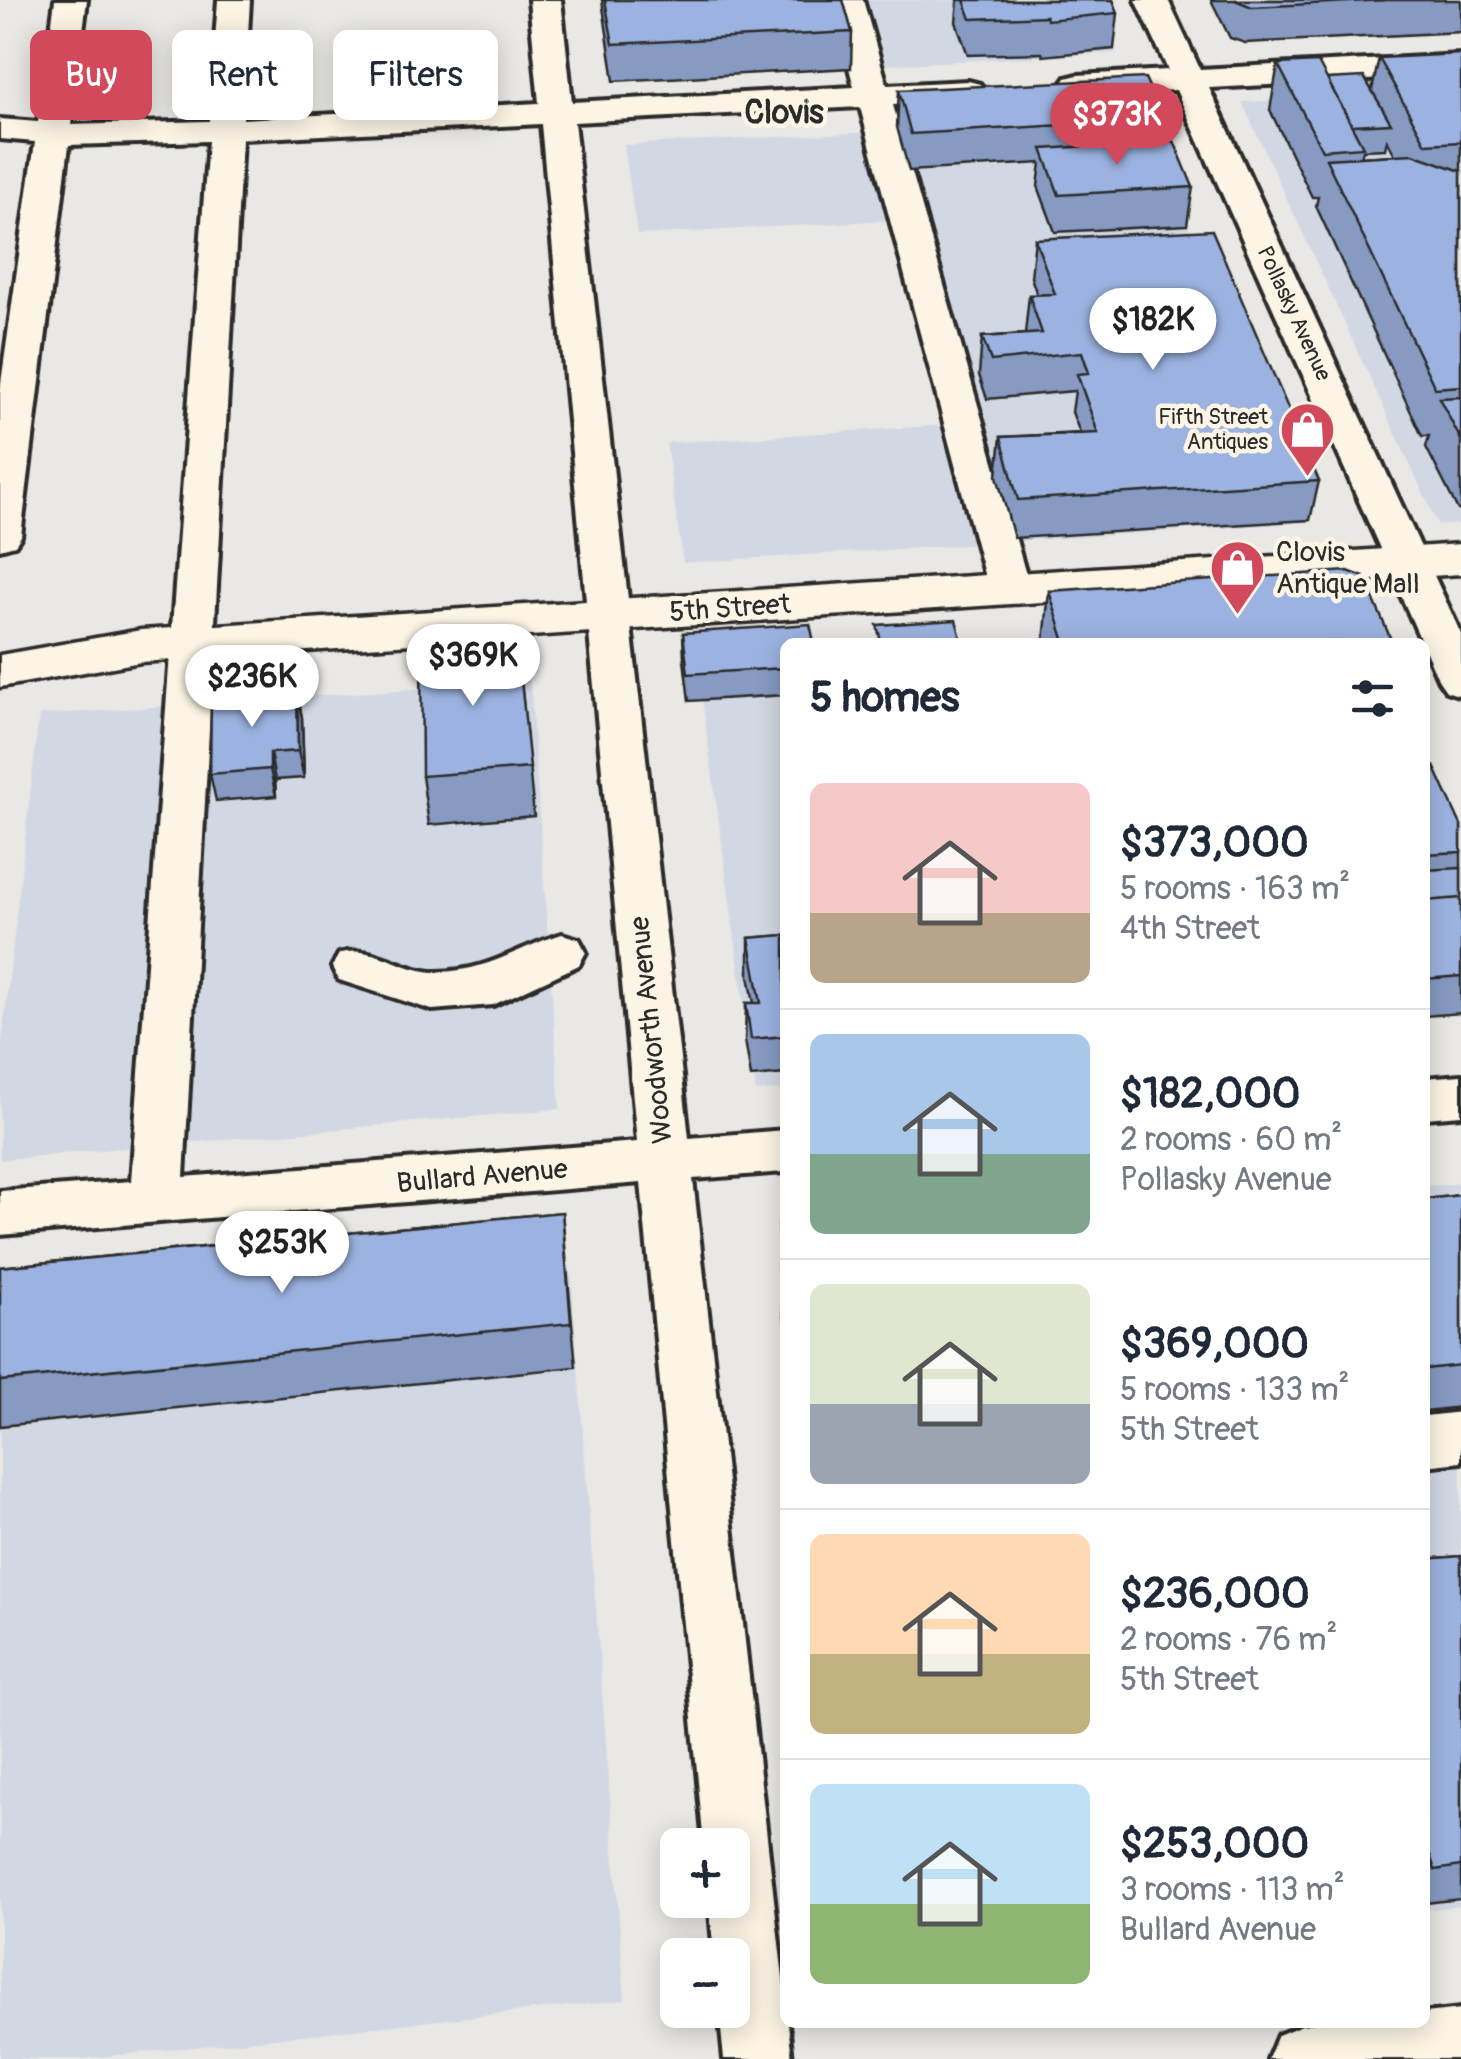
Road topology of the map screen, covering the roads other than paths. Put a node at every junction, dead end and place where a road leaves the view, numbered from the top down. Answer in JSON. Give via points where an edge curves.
{"nodes":[{"id":1,"x":71,"y":0,"type":"edge"},
{"id":2,"x":234,"y":0,"type":"edge"},
{"id":3,"x":544,"y":0,"type":"edge"},
{"id":4,"x":847,"y":0,"type":"edge"},
{"id":5,"x":1152,"y":0,"type":"edge"},
{"id":6,"x":1461,"y":65,"type":"edge"},
{"id":7,"x":1188,"y":78,"type":"junction"},
{"id":8,"x":1040,"y":87,"type":"edge"},
{"id":9,"x":1003,"y":89,"type":"edge"},
{"id":10,"x":872,"y":96,"type":"junction"},
{"id":11,"x":557,"y":112,"type":"junction"},
{"id":12,"x":0,"y":128,"type":"edge"},
{"id":13,"x":224,"y":130,"type":"junction"},
{"id":14,"x":52,"y":132,"type":"junction"},
{"id":15,"x":0,"y":536,"type":"edge"},
{"id":16,"x":1461,"y":559,"type":"edge"},
{"id":17,"x":1408,"y":562,"type":"junction"},
{"id":18,"x":1009,"y":589,"type":"junction"},
{"id":19,"x":605,"y":615,"type":"junction"},
{"id":20,"x":190,"y":644,"type":"junction"},
{"id":21,"x":0,"y":670,"type":"edge"},
{"id":22,"x":1461,"y":681,"type":"edge"},
{"id":23,"x":562,"y":952,"type":"dead end"},
{"id":24,"x":356,"y":967,"type":"dead end"},
{"id":25,"x":1461,"y":1096,"type":"edge"},
{"id":26,"x":1430,"y":1098,"type":"edge"},
{"id":27,"x":780,"y":1151,"type":"edge"},
{"id":28,"x":663,"y":1160,"type":"junction"},
{"id":29,"x":156,"y":1201,"type":"junction"},
{"id":30,"x":0,"y":1213,"type":"edge"},
{"id":31,"x":1461,"y":1437,"type":"edge"},
{"id":32,"x":1430,"y":1440,"type":"edge"},
{"id":33,"x":1424,"y":2043,"type":"edge"},
{"id":34,"x":758,"y":2059,"type":"edge"},
{"id":35,"x":1302,"y":2059,"type":"edge"}],
"edges":[{"from":1,"to":14,"type":"street"},
{"from":2,"to":13,"type":"street"},
{"from":3,"to":11,"type":"street","name":"Woodworth Avenue"},
{"from":4,"to":10,"type":"street"},
{"from":5,"to":7,"type":"street","name":"Pollasky Avenue"},
{"from":6,"to":7,"type":"street"},
{"from":7,"to":8,"type":"street"},
{"from":7,"to":17,"type":"street","name":"Pollasky Avenue"},
{"from":9,"to":10,"type":"street"},
{"from":10,"to":11,"type":"street"},
{"from":10,"to":18,"type":"street"},
{"from":11,"to":13,"type":"street"},
{"from":11,"to":19,"type":"street","name":"Woodworth Avenue"},
{"from":12,"to":14,"type":"street"},
{"from":13,"to":14,"type":"street","via":[[92,137]]},
{"from":13,"to":20,"type":"street"},
{"from":14,"to":15,"type":"street"},
{"from":16,"to":17,"type":"main road","name":"5th Street"},
{"from":17,"to":18,"type":"main road","name":"5th Street"},
{"from":17,"to":22,"type":"street","name":"Pollasky Avenue"},
{"from":18,"to":19,"type":"main road","name":"5th Street"},
{"from":19,"to":20,"type":"main road","name":"5th Street"},
{"from":19,"to":28,"type":"street","name":"Woodworth Avenue"},
{"from":20,"to":21,"type":"main road","name":"5th Street"},
{"from":20,"to":29,"type":"street"},
{"from":23,"to":24,"type":"street","via":[[492,986],[432,991]]},
{"from":25,"to":26,"type":"street"},
{"from":27,"to":28,"type":"street","name":"Bullard Avenue"},
{"from":28,"to":29,"type":"street","name":"Bullard Avenue"},
{"from":28,"to":34,"type":"street","name":"Woodworth Avenue"},
{"from":29,"to":30,"type":"street","name":"Bullard Avenue"},
{"from":31,"to":32,"type":"street"},
{"from":33,"to":35,"type":"street"}]}
